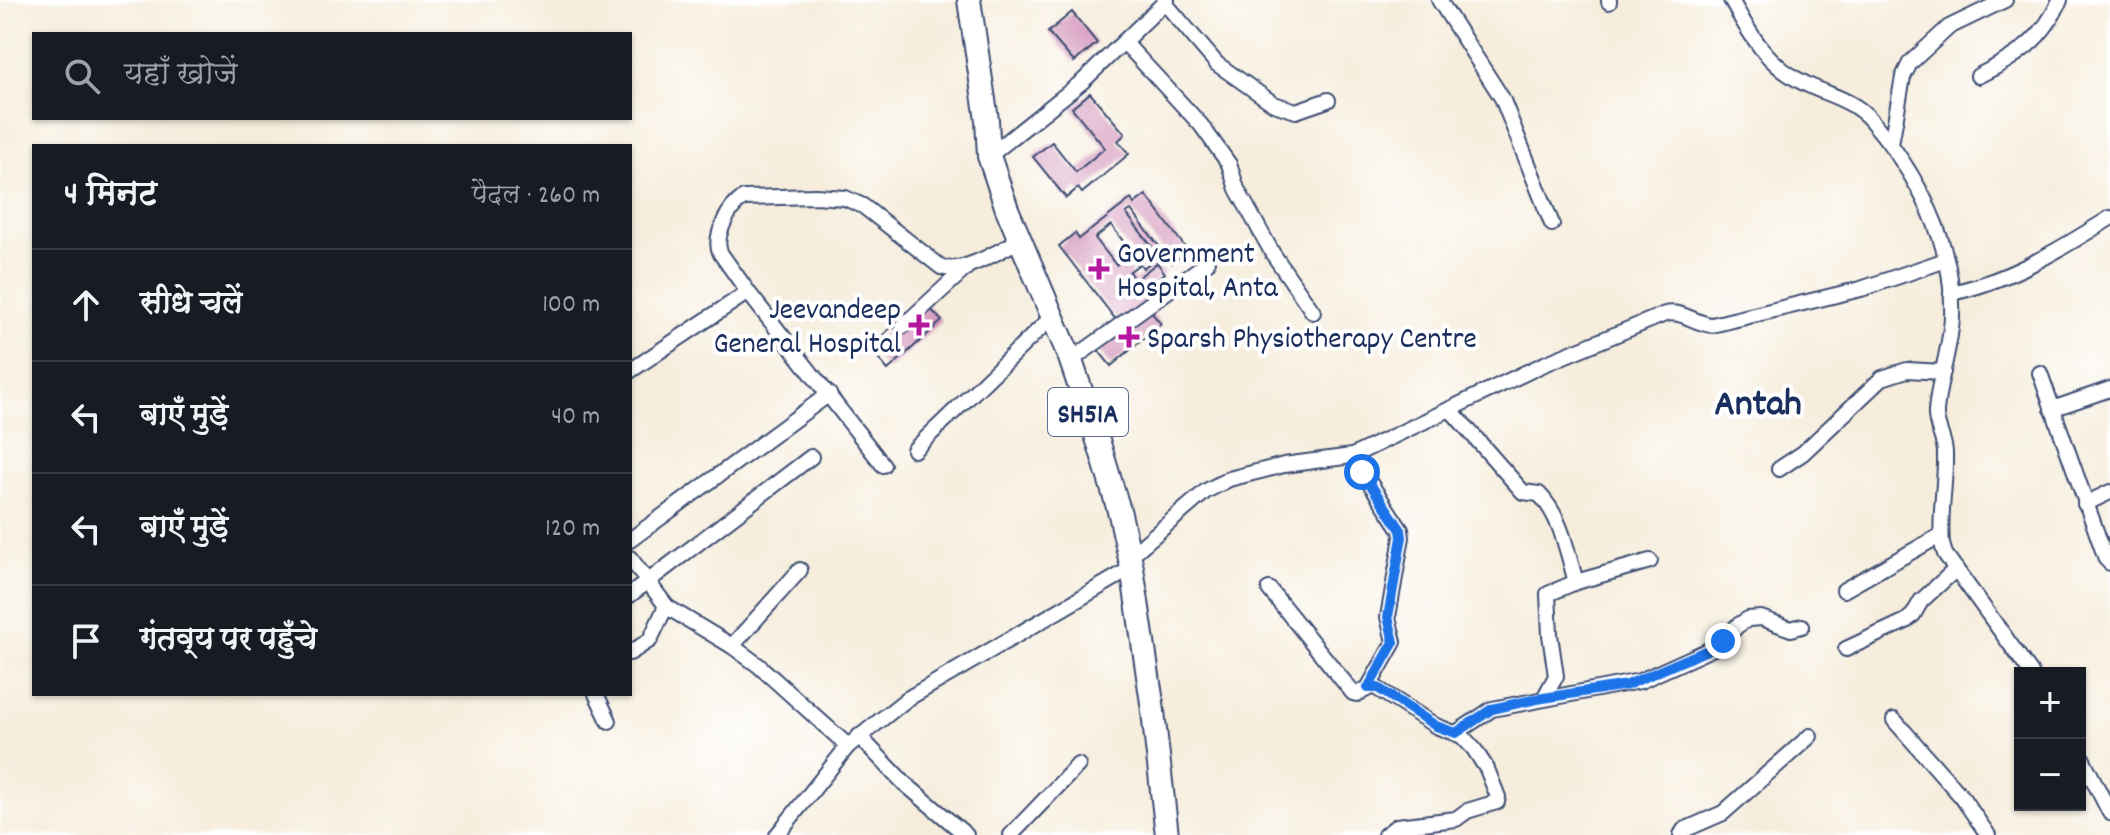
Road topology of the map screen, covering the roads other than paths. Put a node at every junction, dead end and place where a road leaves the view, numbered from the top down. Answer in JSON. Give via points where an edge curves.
{"nodes":[{"id":1,"x":969,"y":0,"type":"edge"},
{"id":2,"x":1439,"y":0,"type":"edge"},
{"id":3,"x":1731,"y":0,"type":"edge"},
{"id":4,"x":2005,"y":0,"type":"edge"},
{"id":5,"x":2060,"y":0,"type":"edge"},
{"id":6,"x":1166,"y":1,"type":"edge"},
{"id":7,"x":1124,"y":42,"type":"junction"},
{"id":8,"x":1978,"y":76,"type":"dead end"},
{"id":9,"x":1328,"y":100,"type":"dead end"},
{"id":10,"x":1891,"y":144,"type":"junction"},
{"id":11,"x":989,"y":156,"type":"junction"},
{"id":12,"x":2110,"y":218,"type":"edge"},
{"id":13,"x":1552,"y":224,"type":"dead end"},
{"id":14,"x":1020,"y":240,"type":"junction"},
{"id":15,"x":1946,"y":260,"type":"junction"},
{"id":16,"x":1207,"y":263,"type":"dead end"},
{"id":17,"x":969,"y":265,"type":"junction"},
{"id":18,"x":748,"y":292,"type":"junction"},
{"id":19,"x":1951,"y":293,"type":"junction"},
{"id":20,"x":1313,"y":312,"type":"dead end"},
{"id":21,"x":1052,"y":317,"type":"junction"},
{"id":22,"x":903,"y":326,"type":"dead end"},
{"id":23,"x":1070,"y":361,"type":"junction"},
{"id":24,"x":632,"y":370,"type":"edge"},
{"id":25,"x":1943,"y":372,"type":"junction"},
{"id":26,"x":2040,"y":373,"type":"dead end"},
{"id":27,"x":2110,"y":389,"type":"edge"},
{"id":28,"x":829,"y":394,"type":"junction"},
{"id":29,"x":1450,"y":409,"type":"junction"},
{"id":30,"x":2052,"y":409,"type":"junction"},
{"id":31,"x":914,"y":450,"type":"dead end"},
{"id":32,"x":1352,"y":456,"type":"junction"},
{"id":33,"x":811,"y":457,"type":"dead end"},
{"id":34,"x":883,"y":465,"type":"dead end"},
{"id":35,"x":1779,"y":469,"type":"dead end"},
{"id":36,"x":2110,"y":492,"type":"edge"},
{"id":37,"x":2085,"y":504,"type":"junction"},
{"id":38,"x":1941,"y":535,"type":"junction"},
{"id":39,"x":632,"y":539,"type":"edge"},
{"id":40,"x":632,"y":561,"type":"edge"},
{"id":41,"x":1650,"y":561,"type":"dead end"},
{"id":42,"x":1130,"y":563,"type":"junction"},
{"id":43,"x":2110,"y":563,"type":"edge"},
{"id":44,"x":1956,"y":569,"type":"junction"},
{"id":45,"x":800,"y":570,"type":"dead end"},
{"id":46,"x":1576,"y":582,"type":"junction"},
{"id":47,"x":647,"y":583,"type":"junction"},
{"id":48,"x":1269,"y":589,"type":"dead end"},
{"id":49,"x":1844,"y":590,"type":"dead end"},
{"id":50,"x":632,"y":594,"type":"edge"},
{"id":51,"x":666,"y":606,"type":"junction"},
{"id":52,"x":1802,"y":626,"type":"dead end"},
{"id":53,"x":732,"y":646,"type":"junction"},
{"id":54,"x":1846,"y":649,"type":"dead end"},
{"id":55,"x":632,"y":652,"type":"edge"},
{"id":56,"x":2027,"y":667,"type":"edge"},
{"id":57,"x":1368,"y":688,"type":"junction"},
{"id":58,"x":597,"y":696,"type":"edge"},
{"id":59,"x":1544,"y":698,"type":"junction"},
{"id":60,"x":1894,"y":720,"type":"dead end"},
{"id":61,"x":609,"y":721,"type":"dead end"},
{"id":62,"x":1456,"y":733,"type":"junction"},
{"id":63,"x":1810,"y":736,"type":"dead end"},
{"id":64,"x":854,"y":741,"type":"junction"},
{"id":65,"x":1078,"y":765,"type":"dead end"},
{"id":66,"x":2086,"y":766,"type":"edge"},
{"id":67,"x":2110,"y":813,"type":"edge"},
{"id":68,"x":777,"y":835,"type":"edge"},
{"id":69,"x":966,"y":835,"type":"edge"},
{"id":70,"x":1011,"y":835,"type":"edge"},
{"id":71,"x":1167,"y":835,"type":"edge"},
{"id":72,"x":1385,"y":835,"type":"edge"},
{"id":73,"x":1681,"y":835,"type":"edge"},
{"id":74,"x":1988,"y":835,"type":"edge"}],
"edges":[{"from":1,"to":11,"type":"main road","number":"SH51A"},
{"from":2,"to":13,"type":"street","via":[[1502,98]]},
{"from":3,"to":10,"type":"street","via":[[1773,63],[1859,108]]},
{"from":4,"to":10,"type":"street","via":[[1949,27],[1910,63]]},
{"from":5,"to":8,"type":"street","via":[[2051,20],[2024,51]]},
{"from":6,"to":7,"type":"street"},
{"from":6,"to":9,"type":"street","via":[[1217,64],[1274,104],[1296,111]]},
{"from":7,"to":11,"type":"street"},
{"from":7,"to":20,"type":"street","via":[[1201,125],[1229,164],[1273,254]]},
{"from":10,"to":15,"type":"street","via":[[1935,223]]},
{"from":11,"to":14,"type":"main road","number":"SH51A"},
{"from":12,"to":19,"type":"street","via":[[2009,274]]},
{"from":14,"to":17,"type":"street"},
{"from":14,"to":21,"type":"main road","number":"SH51A"},
{"from":15,"to":19,"type":"street"},
{"from":15,"to":29,"type":"street","via":[[1861,289],[1712,325],[1677,312],[1665,314]]},
{"from":16,"to":23,"type":"street"},
{"from":17,"to":18,"type":"street","via":[[941,267],[863,206],[841,197],[744,198],[733,208],[717,243]]},
{"from":17,"to":22,"type":"street"},
{"from":18,"to":24,"type":"street"},
{"from":18,"to":28,"type":"street"},
{"from":19,"to":25,"type":"street"},
{"from":21,"to":23,"type":"main road","number":"SH51A"},
{"from":21,"to":31,"type":"street"},
{"from":23,"to":42,"type":"main road","number":"SH51A","via":[[1109,474]]},
{"from":25,"to":35,"type":"street","via":[[1907,370],[1882,378],[1801,455]]},
{"from":25,"to":38,"type":"street","via":[[1936,412],[1945,455]]},
{"from":26,"to":30,"type":"street"},
{"from":27,"to":30,"type":"street"},
{"from":28,"to":34,"type":"street"},
{"from":28,"to":39,"type":"street"},
{"from":29,"to":32,"type":"street"},
{"from":29,"to":46,"type":"street","via":[[1523,492],[1546,501],[1558,520]]},
{"from":30,"to":37,"type":"street"},
{"from":32,"to":42,"type":"street","via":[[1229,479],[1206,491]]},
{"from":32,"to":57,"type":"street","via":[[1402,537],[1388,617],[1394,642]]},
{"from":33,"to":47,"type":"street"},
{"from":36,"to":37,"type":"street"},
{"from":37,"to":43,"type":"street"},
{"from":38,"to":44,"type":"street","via":[[1943,550]]},
{"from":38,"to":49,"type":"street"},
{"from":40,"to":47,"type":"street"},
{"from":41,"to":46,"type":"street"},
{"from":42,"to":64,"type":"street","via":[[907,699]]},
{"from":42,"to":71,"type":"main road","number":"SH51A"},
{"from":44,"to":54,"type":"street","via":[[1906,621]]},
{"from":44,"to":56,"type":"street"},
{"from":45,"to":53,"type":"street"},
{"from":46,"to":59,"type":"street","via":[[1548,594],[1556,676]]},
{"from":47,"to":50,"type":"street"},
{"from":47,"to":51,"type":"street"},
{"from":48,"to":57,"type":"street","via":[[1353,693]]},
{"from":51,"to":53,"type":"street"},
{"from":51,"to":55,"type":"street","via":[[650,640]]},
{"from":52,"to":59,"type":"street","via":[[1791,629],[1748,619],[1720,645],[1640,681]]},
{"from":53,"to":64,"type":"street"},
{"from":57,"to":62,"type":"street","via":[[1378,688]]},
{"from":58,"to":61,"type":"street"},
{"from":59,"to":62,"type":"street","via":[[1486,712]]},
{"from":60,"to":74,"type":"street"},
{"from":62,"to":72,"type":"street","via":[[1480,759],[1498,801],[1456,819],[1397,826]]},
{"from":63,"to":73,"type":"street","via":[[1723,813]]},
{"from":64,"to":68,"type":"street"},
{"from":64,"to":69,"type":"street"},
{"from":65,"to":70,"type":"street"},
{"from":66,"to":67,"type":"street"}]}
